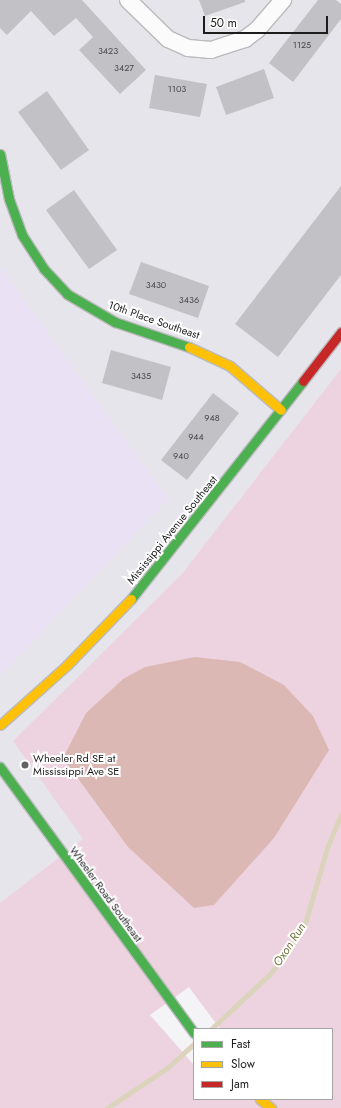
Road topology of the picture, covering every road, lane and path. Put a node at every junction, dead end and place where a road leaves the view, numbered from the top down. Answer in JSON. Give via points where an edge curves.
{"nodes":[{"id":1,"x":128,"y":0,"type":"edge"},
{"id":2,"x":283,"y":0,"type":"edge"},
{"id":3,"x":0,"y":154,"type":"edge"},
{"id":4,"x":341,"y":332,"type":"edge"},
{"id":5,"x":281,"y":410,"type":"junction"},
{"id":6,"x":0,"y":725,"type":"edge"},
{"id":7,"x":0,"y":767,"type":"edge"},
{"id":8,"x":193,"y":1032,"type":"edge"},
{"id":9,"x":261,"y":1100,"type":"edge"},
{"id":10,"x":270,"y":1108,"type":"edge"}],
"edges":[{"from":1,"to":2,"type":"street","via":[[162,34],[181,46],[211,50],[236,44],[257,30]]},
{"from":3,"to":5,"type":"main road","name":"10th Place Southeast","via":[[12,212],[22,235],[44,269],[67,294],[108,319],[208,353],[230,366]]},
{"from":4,"to":5,"type":"main road","name":"Mississippi Avenue Southeast"},
{"from":5,"to":6,"type":"main road","name":"Mississippi Avenue Southeast","via":[[141,588],[72,660]]},
{"from":7,"to":8,"type":"main road","name":"Wheeler Road Southeast"},
{"from":9,"to":10,"type":"main road"}]}
